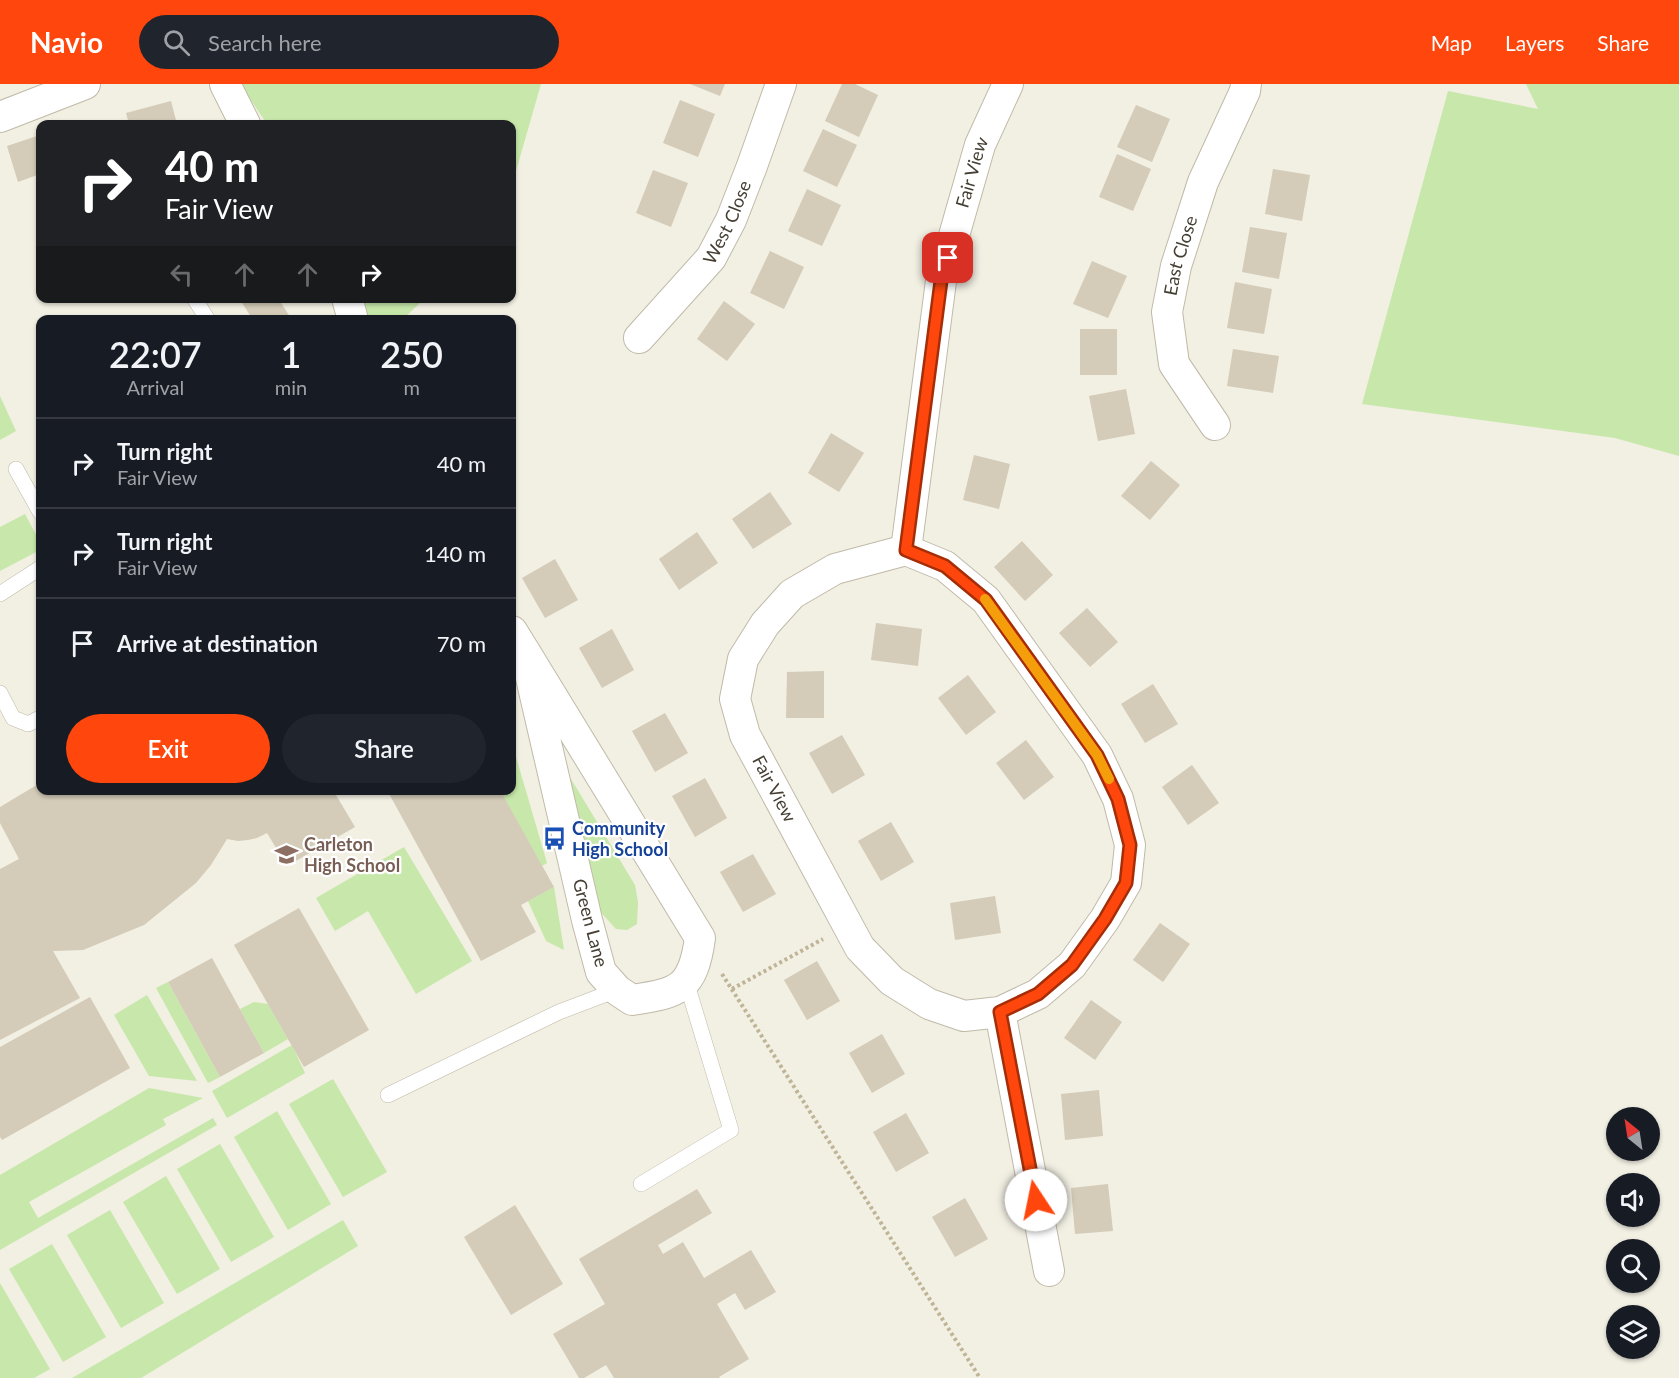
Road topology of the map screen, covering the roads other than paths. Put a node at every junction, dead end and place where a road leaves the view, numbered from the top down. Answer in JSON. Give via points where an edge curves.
{"nodes":[{"id":1,"x":85,"y":84,"type":"edge"},
{"id":2,"x":225,"y":84,"type":"edge"},
{"id":3,"x":781,"y":84,"type":"edge"},
{"id":4,"x":1008,"y":84,"type":"edge"},
{"id":5,"x":1246,"y":84,"type":"edge"},
{"id":6,"x":0,"y":117,"type":"edge"},
{"id":7,"x":243,"y":120,"type":"edge"},
{"id":8,"x":639,"y":338,"type":"dead end"},
{"id":9,"x":1215,"y":425,"type":"dead end"},
{"id":10,"x":16,"y":469,"type":"dead end"},
{"id":11,"x":36,"y":505,"type":"edge"},
{"id":12,"x":906,"y":550,"type":"junction"},
{"id":13,"x":36,"y":570,"type":"edge"},
{"id":14,"x":0,"y":594,"type":"edge"},
{"id":15,"x":518,"y":641,"type":"edge"},
{"id":16,"x":0,"y":693,"type":"edge"},
{"id":17,"x":36,"y":720,"type":"edge"},
{"id":18,"x":686,"y":981,"type":"junction"},
{"id":19,"x":617,"y":990,"type":"junction"},
{"id":20,"x":1000,"y":1012,"type":"junction"},
{"id":21,"x":388,"y":1095,"type":"dead end"},
{"id":22,"x":641,"y":1184,"type":"dead end"},
{"id":23,"x":1049,"y":1271,"type":"dead end"}],
"edges":[{"from":1,"to":6,"type":"street"},
{"from":2,"to":7,"type":"street"},
{"from":3,"to":8,"type":"street","name":"West Close","via":[[731,220],[711,258]]},
{"from":4,"to":12,"type":"street","name":"Fair View","via":[[980,145],[941,281]]},
{"from":5,"to":9,"type":"street","name":"East Close","via":[[1203,182],[1176,266],[1167,312],[1174,364]]},
{"from":10,"to":11,"type":"lane"},
{"from":12,"to":20,"type":"street","name":"Fair View","via":[[945,566],[986,600],[1097,755],[1118,799],[1130,845],[1126,883],[1072,965],[1038,994]]},
{"from":12,"to":20,"type":"street","name":"Fair View","via":[[835,569],[792,594],[765,624],[743,659],[735,699],[745,735],[860,948],[892,981],[929,1004],[964,1016]]},
{"from":13,"to":14,"type":"lane"},
{"from":15,"to":18,"type":"street","name":"Green Lane","via":[[700,938],[696,962]]},
{"from":15,"to":19,"type":"street","name":"Green Lane","via":[[601,972]]},
{"from":16,"to":17,"type":"lane","via":[[13,718],[28,724]]},
{"from":18,"to":19,"type":"street","name":"Green Lane","via":[[666,995],[632,1000]]},
{"from":18,"to":22,"type":"lane","via":[[731,1130]]},
{"from":19,"to":21,"type":"lane","via":[[559,1012]]},
{"from":20,"to":23,"type":"street"}]}
